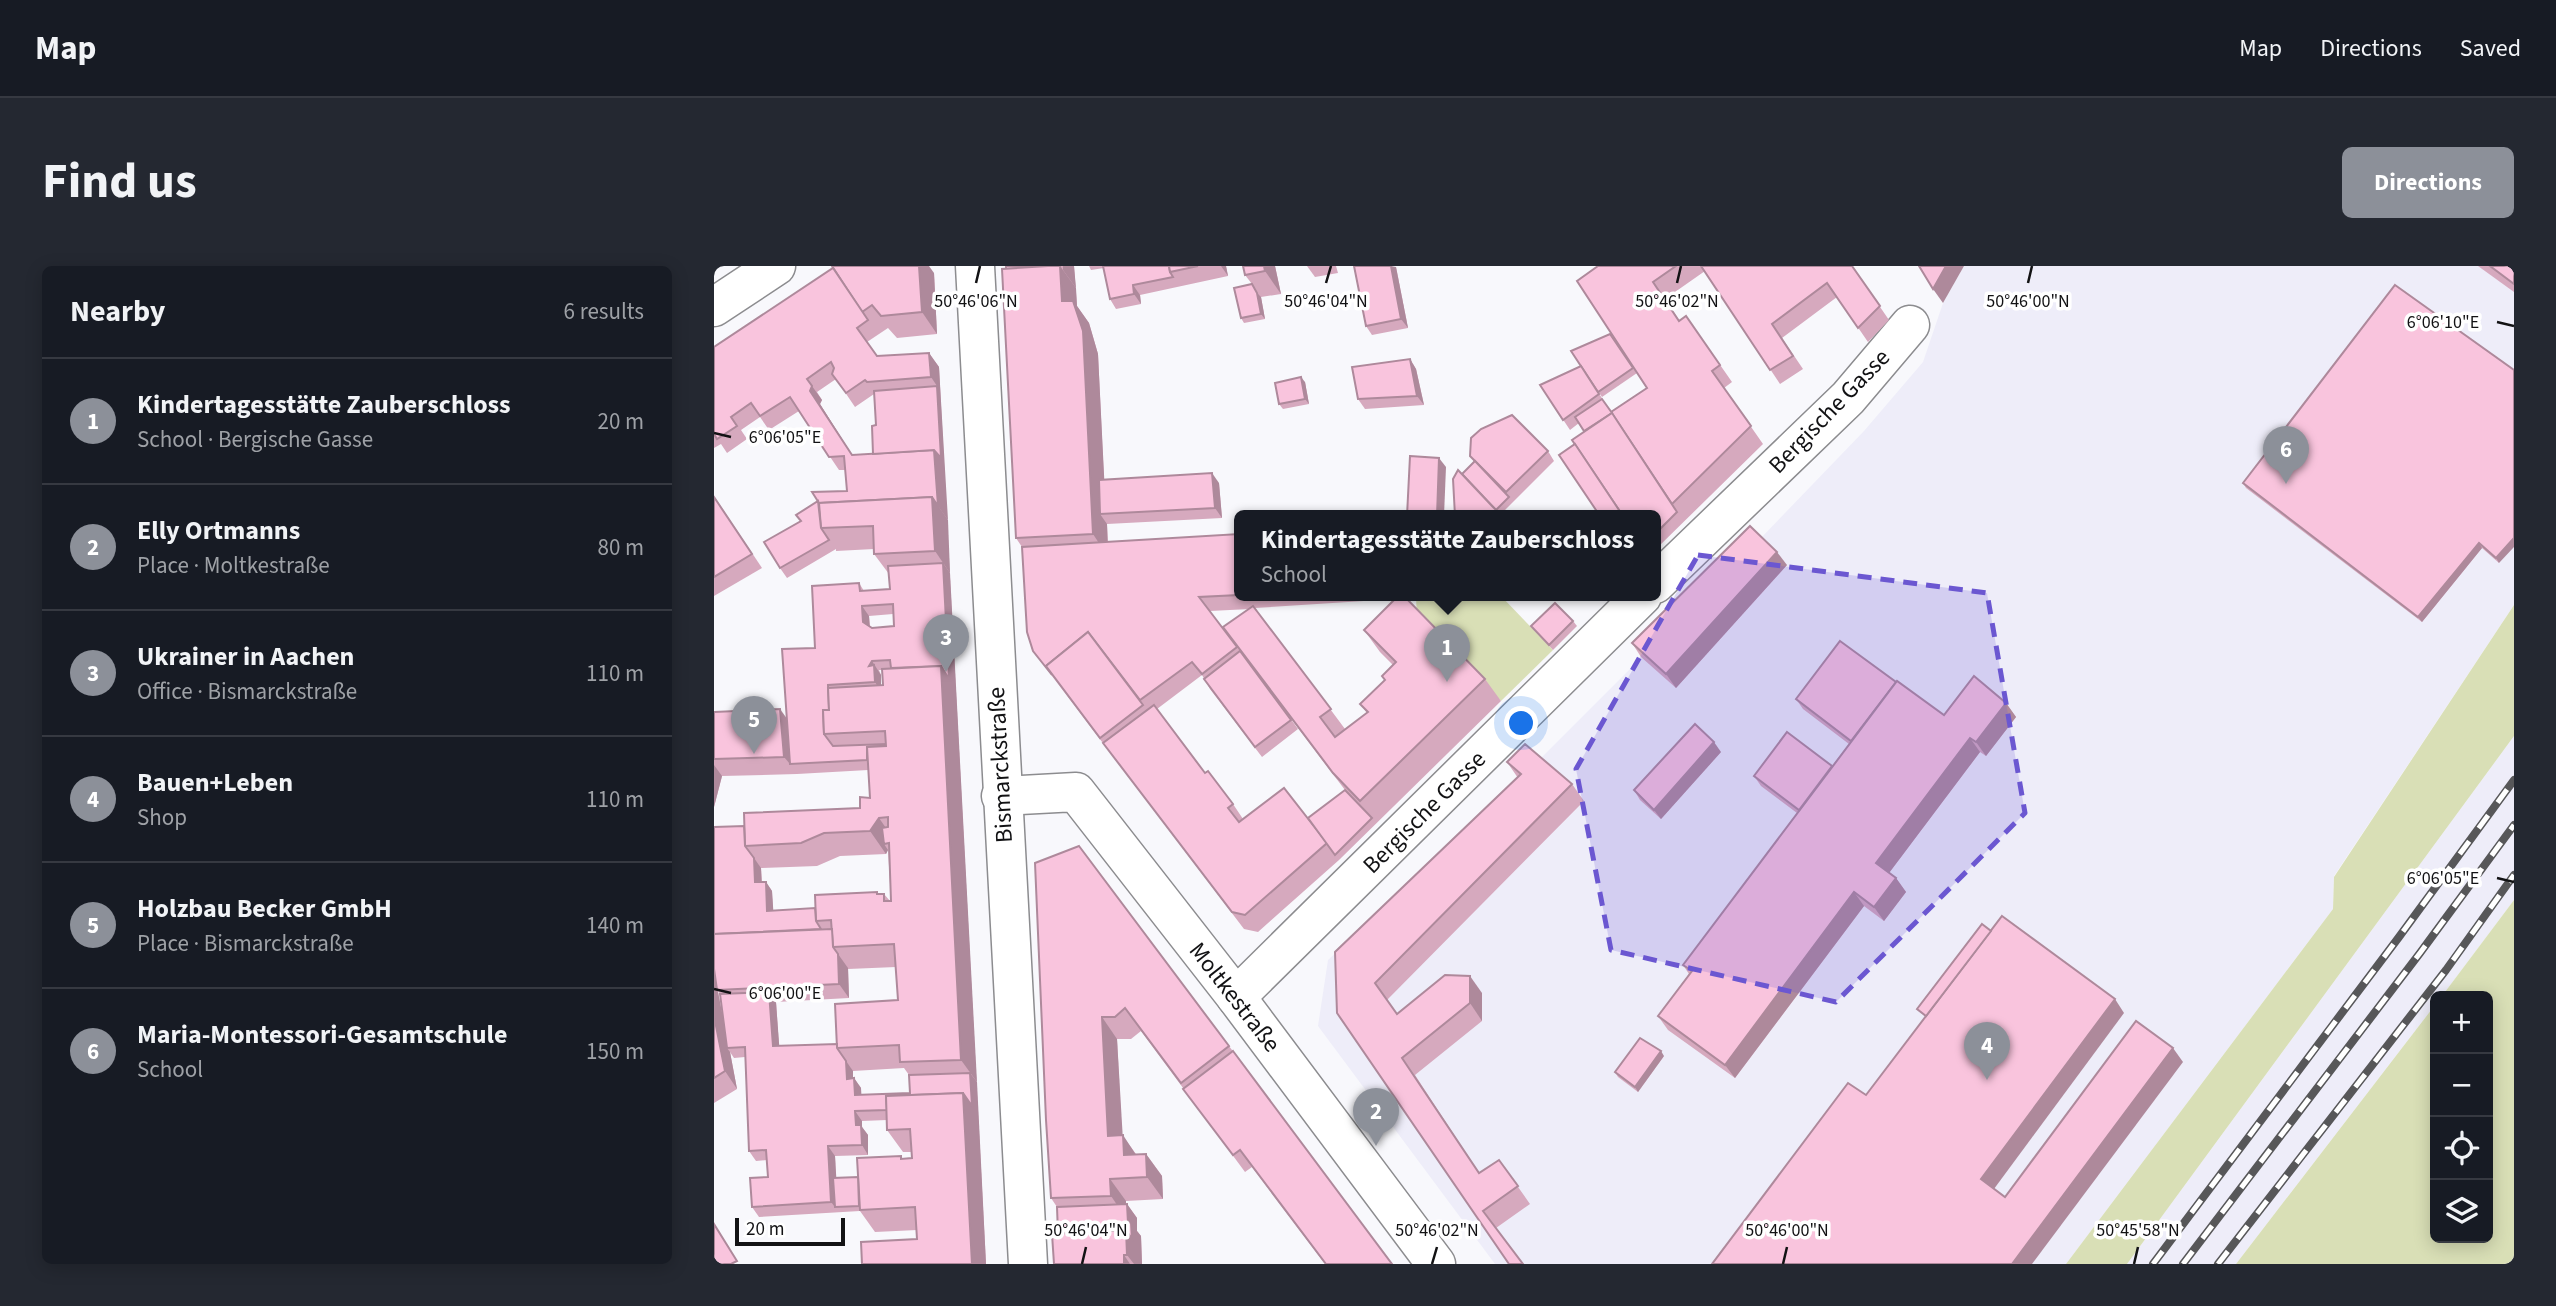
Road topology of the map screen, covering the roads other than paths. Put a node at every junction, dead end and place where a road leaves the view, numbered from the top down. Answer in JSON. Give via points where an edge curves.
{"nodes":[{"id":1,"x":776,"y":266,"type":"edge"},
{"id":2,"x":975,"y":266,"type":"edge"},
{"id":3,"x":714,"y":307,"type":"edge"},
{"id":4,"x":1910,"y":324,"type":"dead end"},
{"id":5,"x":1661,"y":578,"type":"edge"},
{"id":6,"x":1637,"y":601,"type":"edge"},
{"id":7,"x":1001,"y":796,"type":"junction"},
{"id":8,"x":1236,"y":997,"type":"junction"},
{"id":9,"x":1028,"y":1264,"type":"edge"},
{"id":10,"x":1436,"y":1264,"type":"edge"}],
"edges":[{"from":1,"to":3,"type":"street"},
{"from":2,"to":7,"type":"street","name":"Bismarckstraße"},
{"from":4,"to":5,"type":"street","name":"Bergische Gasse","via":[[1848,398]]},
{"from":6,"to":8,"type":"street","name":"Bergische Gasse"},
{"from":7,"to":8,"type":"street","name":"Moltkestraße","via":[[1076,792]]},
{"from":7,"to":9,"type":"street","name":"Bismarckstraße"},
{"from":8,"to":10,"type":"street","name":"Moltkestraße"}]}
